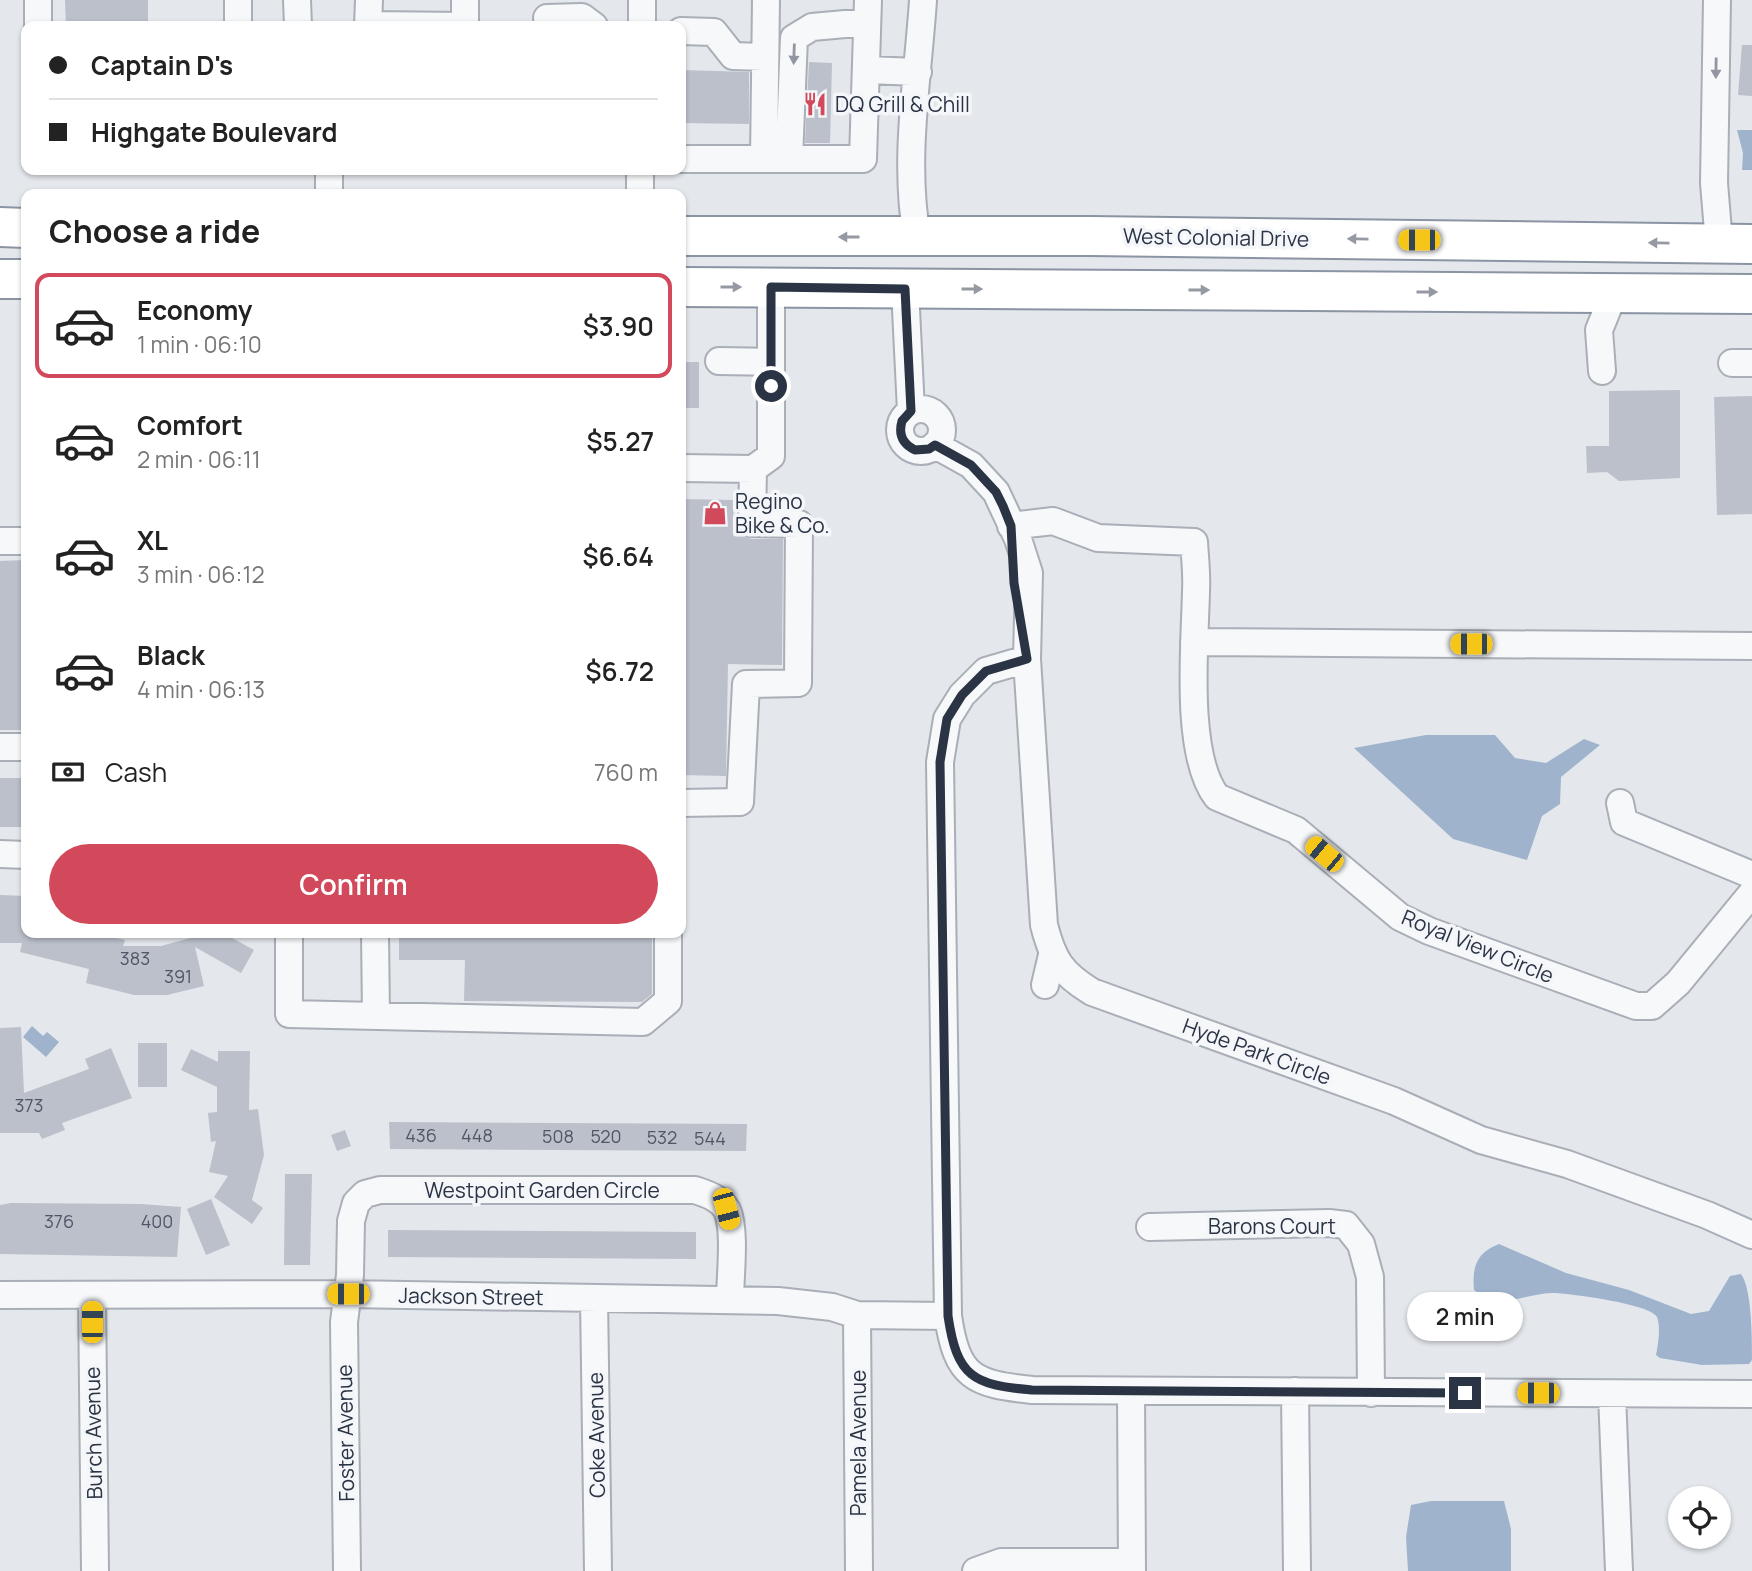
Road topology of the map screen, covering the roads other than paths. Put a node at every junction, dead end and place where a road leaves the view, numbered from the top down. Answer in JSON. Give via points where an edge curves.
{"nodes":[{"id":1,"x":38,"y":0,"type":"edge"},
{"id":2,"x":238,"y":0,"type":"edge"},
{"id":3,"x":297,"y":0,"type":"edge"},
{"id":4,"x":369,"y":0,"type":"edge"},
{"id":5,"x":465,"y":0,"type":"edge"},
{"id":6,"x":642,"y":0,"type":"edge"},
{"id":7,"x":766,"y":0,"type":"edge"},
{"id":8,"x":923,"y":0,"type":"edge"},
{"id":9,"x":1717,"y":0,"type":"edge"},
{"id":10,"x":868,"y":11,"type":"edge"},
{"id":11,"x":545,"y":15,"type":"edge"},
{"id":12,"x":38,"y":21,"type":"edge"},
{"id":13,"x":238,"y":21,"type":"edge"},
{"id":14,"x":298,"y":21,"type":"edge"},
{"id":15,"x":369,"y":21,"type":"edge"},
{"id":16,"x":465,"y":21,"type":"edge"},
{"id":17,"x":587,"y":21,"type":"edge"},
{"id":18,"x":642,"y":21,"type":"edge"},
{"id":19,"x":686,"y":31,"type":"edge"},
{"id":20,"x":765,"y":57,"type":"junction"},
{"id":21,"x":866,"y":70,"type":"junction"},
{"id":22,"x":919,"y":72,"type":"junction"},
{"id":23,"x":686,"y":159,"type":"edge"},
{"id":24,"x":777,"y":159,"type":"junction"},
{"id":25,"x":0,"y":227,"type":"edge"},
{"id":26,"x":21,"y":228,"type":"edge"},
{"id":27,"x":686,"y":236,"type":"edge"},
{"id":28,"x":1052,"y":236,"type":"junction"},
{"id":29,"x":918,"y":237,"type":"junction"},
{"id":30,"x":1736,"y":244,"type":"edge"},
{"id":31,"x":1752,"y":277,"type":"edge"},
{"id":32,"x":0,"y":279,"type":"edge"},
{"id":33,"x":21,"y":279,"type":"edge"},
{"id":34,"x":686,"y":287,"type":"edge"},
{"id":35,"x":776,"y":287,"type":"junction"},
{"id":36,"x":914,"y":289,"type":"junction"},
{"id":37,"x":1614,"y":293,"type":"junction"},
{"id":38,"x":1752,"y":295,"type":"edge"},
{"id":39,"x":719,"y":362,"type":"dead end"},
{"id":40,"x":771,"y":362,"type":"junction"},
{"id":41,"x":1602,"y":371,"type":"dead end"},
{"id":42,"x":920,"y":411,"type":"junction"},
{"id":43,"x":935,"y":445,"type":"junction"},
{"id":44,"x":686,"y":468,"type":"edge"},
{"id":45,"x":753,"y":469,"type":"junction"},
{"id":46,"x":1011,"y":526,"type":"junction"},
{"id":47,"x":0,"y":541,"type":"edge"},
{"id":48,"x":21,"y":541,"type":"edge"},
{"id":49,"x":1194,"y":642,"type":"junction"},
{"id":50,"x":1752,"y":646,"type":"edge"},
{"id":51,"x":1027,"y":659,"type":"junction"},
{"id":52,"x":0,"y":747,"type":"edge"},
{"id":53,"x":21,"y":747,"type":"edge"},
{"id":54,"x":686,"y":803,"type":"edge"},
{"id":55,"x":1620,"y":803,"type":"dead end"},
{"id":56,"x":0,"y":853,"type":"edge"},
{"id":57,"x":21,"y":855,"type":"edge"},
{"id":58,"x":1752,"y":875,"type":"edge"},
{"id":59,"x":1752,"y":893,"type":"edge"},
{"id":60,"x":289,"y":938,"type":"edge"},
{"id":61,"x":375,"y":938,"type":"edge"},
{"id":62,"x":668,"y":938,"type":"edge"},
{"id":63,"x":1052,"y":955,"type":"junction"},
{"id":64,"x":1045,"y":985,"type":"dead end"},
{"id":65,"x":376,"y":1016,"type":"junction"},
{"id":66,"x":1150,"y":1227,"type":"dead end"},
{"id":67,"x":1752,"y":1235,"type":"edge"},
{"id":68,"x":348,"y":1294,"type":"junction"},
{"id":69,"x":0,"y":1295,"type":"edge"},
{"id":70,"x":92,"y":1295,"type":"junction"},
{"id":71,"x":594,"y":1298,"type":"junction"},
{"id":72,"x":730,"y":1300,"type":"junction"},
{"id":73,"x":857,"y":1315,"type":"junction"},
{"id":74,"x":948,"y":1316,"type":"junction"},
{"id":75,"x":1295,"y":1391,"type":"junction"},
{"id":76,"x":1131,"y":1392,"type":"junction"},
{"id":77,"x":1371,"y":1393,"type":"junction"},
{"id":78,"x":1612,"y":1394,"type":"junction"},
{"id":79,"x":1752,"y":1394,"type":"edge"},
{"id":80,"x":1132,"y":1567,"type":"edge"},
{"id":81,"x":95,"y":1571,"type":"edge"},
{"id":82,"x":347,"y":1571,"type":"edge"},
{"id":83,"x":597,"y":1571,"type":"edge"},
{"id":84,"x":859,"y":1571,"type":"edge"},
{"id":85,"x":976,"y":1571,"type":"edge"},
{"id":86,"x":1297,"y":1571,"type":"edge"},
{"id":87,"x":1619,"y":1571,"type":"edge"}],
"edges":[{"from":1,"to":12,"type":"street"},
{"from":2,"to":13,"type":"street"},
{"from":3,"to":14,"type":"street"},
{"from":4,"to":15,"type":"street"},
{"from":5,"to":16,"type":"street"},
{"from":6,"to":18,"type":"street"},
{"from":7,"to":20,"type":"street"},
{"from":8,"to":22,"type":"street"},
{"from":9,"to":30,"type":"street","one_way":true,"via":[[1714,183]]},
{"from":10,"to":21,"type":"street"},
{"from":10,"to":24,"type":"street","one_way":true,"via":[[812,27],[794,38]]},
{"from":11,"to":17,"type":"street"},
{"from":19,"to":20,"type":"street","via":[[714,32],[733,56]]},
{"from":20,"to":24,"type":"street"},
{"from":21,"to":22,"type":"street"},
{"from":21,"to":24,"type":"street","via":[[863,159]]},
{"from":22,"to":29,"type":"street","via":[[911,162]]},
{"from":23,"to":24,"type":"street"},
{"from":25,"to":26,"type":"highway"},
{"from":29,"to":27,"type":"highway","name":"West Colonial Drive","one_way":true},
{"from":28,"to":29,"type":"highway","name":"West Colonial Drive"},
{"from":30,"to":28,"type":"highway","name":"West Colonial Drive","one_way":true},
{"from":28,"to":36,"type":"highway","via":[[939,261]]},
{"from":29,"to":35,"type":"highway","via":[[900,257],[879,270]]},
{"from":31,"to":37,"type":"highway"},
{"from":32,"to":33,"type":"highway"},
{"from":34,"to":35,"type":"highway","one_way":true},
{"from":35,"to":36,"type":"highway"},
{"from":35,"to":40,"type":"street"},
{"from":36,"to":37,"type":"highway","one_way":true},
{"from":36,"to":42,"type":"street"},
{"from":37,"to":38,"type":"highway"},
{"from":37,"to":41,"type":"street","via":[[1599,330]]},
{"from":39,"to":40,"type":"street"},
{"from":40,"to":45,"type":"street","via":[[771,456]]},
{"from":42,"to":43,"type":"street","via":[[934,414],[941,426]]},
{"from":42,"to":43,"type":"street","via":[[906,415],[900,428],[904,442],[915,450]]},
{"from":43,"to":46,"type":"street","name":"Hyde Park Circle","via":[[971,465],[996,492]]},
{"from":44,"to":45,"type":"street"},
{"from":45,"to":54,"type":"street","via":[[752,523],[799,524],[798,683],[746,684],[740,802]]},
{"from":46,"to":49,"type":"street","name":"Royal View Circle","via":[[1053,521],[1098,538],[1194,542]]},
{"from":46,"to":51,"type":"street","name":"Hyde Park Circle","via":[[1014,583]]},
{"from":47,"to":48,"type":"street"},
{"from":49,"to":50,"type":"street"},
{"from":49,"to":59,"type":"street","name":"Royal View Circle","via":[[1195,719],[1208,786],[1217,797],[1297,830],[1400,917],[1429,931],[1636,1006],[1652,1006],[1678,983]]},
{"from":51,"to":63,"type":"street","name":"Hyde Park Circle","via":[[1044,925]]},
{"from":51,"to":74,"type":"street","via":[[986,671],[962,695],[947,719],[940,762]]},
{"from":52,"to":53,"type":"street"},
{"from":55,"to":58,"type":"street","via":[[1624,822]]},
{"from":56,"to":57,"type":"street"},
{"from":60,"to":65,"type":"street","via":[[289,1014]]},
{"from":61,"to":65,"type":"street"},
{"from":62,"to":65,"type":"street","via":[[668,1001],[643,1022]]},
{"from":63,"to":64,"type":"street"},
{"from":63,"to":67,"type":"street","name":"Hyde Park Circle","via":[[1070,979],[1092,992],[1394,1101],[1481,1140],[1567,1164]]},
{"from":66,"to":77,"type":"street","name":"Barons Court","via":[[1346,1225],[1361,1244],[1370,1277]]},
{"from":68,"to":70,"type":"street","name":"Jackson Street"},
{"from":68,"to":71,"type":"street","name":"Jackson Street"},
{"from":68,"to":72,"type":"street","name":"Westpoint Garden Circle","via":[[351,1221],[356,1203],[365,1194],[380,1190],[695,1190],[713,1196],[726,1209]]},
{"from":68,"to":82,"type":"street","name":"Foster Avenue","via":[[344,1322]]},
{"from":69,"to":70,"type":"street","name":"Jackson Street"},
{"from":70,"to":81,"type":"street","name":"Burch Avenue"},
{"from":71,"to":72,"type":"street","name":"Jackson Street"},
{"from":71,"to":83,"type":"street","name":"Coke Avenue"},
{"from":72,"to":73,"type":"street","name":"Jackson Street","via":[[832,1307]]},
{"from":73,"to":74,"type":"street","name":"Jackson Street"},
{"from":73,"to":84,"type":"street","name":"Pamela Avenue"},
{"from":74,"to":76,"type":"street","via":[[958,1360],[967,1372],[996,1387]]},
{"from":75,"to":76,"type":"street"},
{"from":75,"to":77,"type":"street"},
{"from":75,"to":86,"type":"street"},
{"from":76,"to":80,"type":"street"},
{"from":77,"to":78,"type":"street"},
{"from":78,"to":79,"type":"street"},
{"from":78,"to":87,"type":"street"},
{"from":80,"to":85,"type":"street","via":[[1001,1562]]}]}
